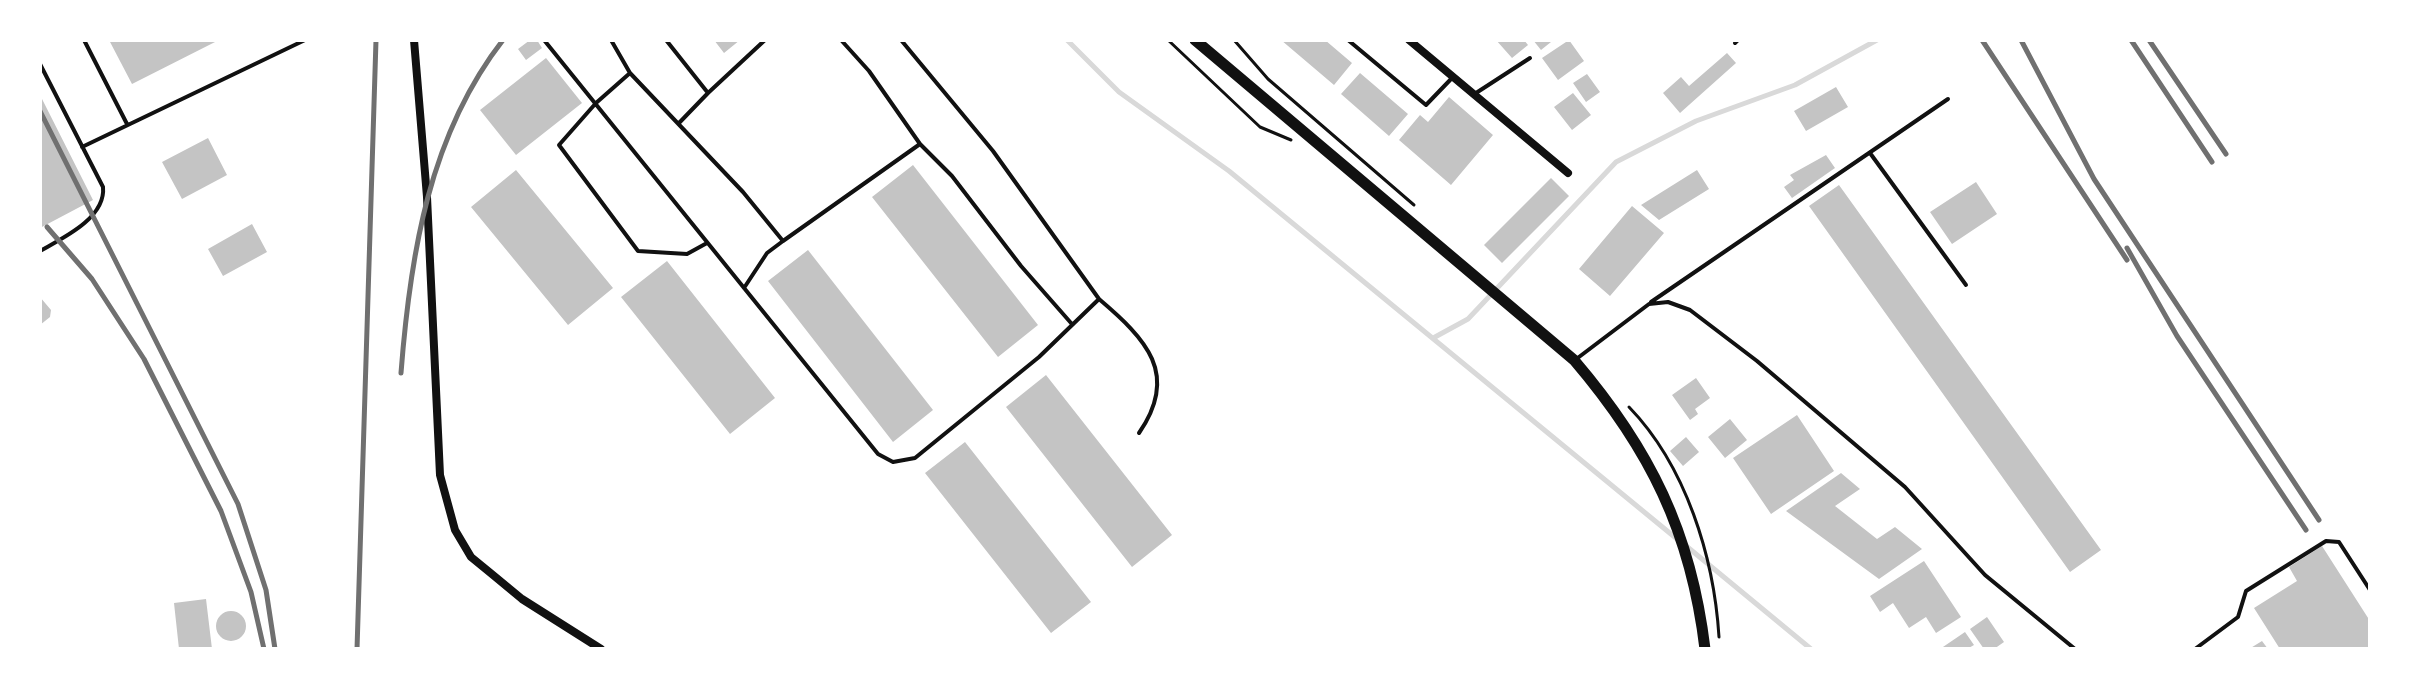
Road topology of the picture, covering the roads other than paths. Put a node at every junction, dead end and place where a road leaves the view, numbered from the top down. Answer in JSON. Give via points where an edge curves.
{"nodes":[{"id":1,"x":84,"y":40,"type":"edge"},
{"id":2,"x":305,"y":40,"type":"edge"},
{"id":3,"x":414,"y":40,"type":"edge"},
{"id":4,"x":544,"y":40,"type":"edge"},
{"id":5,"x":611,"y":40,"type":"edge"},
{"id":6,"x":666,"y":40,"type":"edge"},
{"id":7,"x":765,"y":40,"type":"edge"},
{"id":8,"x":841,"y":40,"type":"edge"},
{"id":9,"x":901,"y":40,"type":"edge"},
{"id":10,"x":1195,"y":40,"type":"edge"},
{"id":11,"x":1348,"y":40,"type":"edge"},
{"id":12,"x":1409,"y":40,"type":"edge"},
{"id":13,"x":1530,"y":58,"type":"dead end"},
{"id":14,"x":40,"y":64,"type":"edge"},
{"id":15,"x":630,"y":73,"type":"junction"},
{"id":16,"x":1453,"y":77,"type":"junction"},
{"id":17,"x":708,"y":93,"type":"junction"},
{"id":18,"x":1474,"y":94,"type":"junction"},
{"id":19,"x":1948,"y":99,"type":"dead end"},
{"id":20,"x":596,"y":103,"type":"junction"},
{"id":21,"x":679,"y":123,"type":"junction"},
{"id":22,"x":127,"y":124,"type":"junction"},
{"id":23,"x":920,"y":144,"type":"junction"},
{"id":24,"x":82,"y":147,"type":"junction"},
{"id":25,"x":1870,"y":153,"type":"junction"},
{"id":26,"x":1568,"y":173,"type":"dead end"},
{"id":27,"x":783,"y":241,"type":"junction"},
{"id":28,"x":707,"y":243,"type":"junction"},
{"id":29,"x":40,"y":251,"type":"edge"},
{"id":30,"x":1966,"y":285,"type":"dead end"},
{"id":31,"x":743,"y":289,"type":"junction"},
{"id":32,"x":1099,"y":299,"type":"junction"},
{"id":33,"x":1649,"y":304,"type":"junction"},
{"id":34,"x":1072,"y":324,"type":"junction"},
{"id":35,"x":1574,"y":360,"type":"junction"},
{"id":36,"x":1139,"y":433,"type":"dead end"},
{"id":37,"x":2370,"y":590,"type":"edge"},
{"id":38,"x":601,"y":649,"type":"edge"},
{"id":39,"x":1705,"y":649,"type":"edge"},
{"id":40,"x":2075,"y":649,"type":"edge"},
{"id":41,"x":2195,"y":649,"type":"edge"}],
"edges":[{"from":1,"to":22,"type":"lane"},
{"from":2,"to":22,"type":"lane"},
{"from":3,"to":38,"type":"street","via":[[440,475],[455,530],[471,557],[522,599]]},
{"from":4,"to":20,"type":"lane"},
{"from":5,"to":15,"type":"lane"},
{"from":6,"to":17,"type":"lane"},
{"from":7,"to":17,"type":"lane"},
{"from":8,"to":23,"type":"lane"},
{"from":9,"to":32,"type":"lane","via":[[993,151]]},
{"from":10,"to":35,"type":"street"},
{"from":11,"to":16,"type":"lane","via":[[1426,105]]},
{"from":12,"to":16,"type":"street"},
{"from":13,"to":18,"type":"lane"},
{"from":14,"to":24,"type":"lane"},
{"from":15,"to":20,"type":"lane"},
{"from":15,"to":21,"type":"lane"},
{"from":16,"to":18,"type":"street"},
{"from":17,"to":21,"type":"lane"},
{"from":18,"to":26,"type":"street"},
{"from":19,"to":25,"type":"lane"},
{"from":20,"to":28,"type":"lane"},
{"from":20,"to":28,"type":"lane","via":[[559,145],[638,251],[687,254]]},
{"from":21,"to":27,"type":"lane"},
{"from":22,"to":24,"type":"lane"},
{"from":23,"to":27,"type":"lane"},
{"from":23,"to":34,"type":"lane"},
{"from":24,"to":29,"type":"lane","via":[[104,199],[76,228]]},
{"from":25,"to":30,"type":"lane"},
{"from":25,"to":33,"type":"lane"},
{"from":27,"to":31,"type":"lane","via":[[767,253]]},
{"from":28,"to":31,"type":"lane"},
{"from":31,"to":34,"type":"lane","via":[[878,454],[893,462],[915,458]]},
{"from":32,"to":34,"type":"lane"},
{"from":32,"to":36,"type":"lane","via":[[1129,325],[1147,350],[1160,389],[1154,411]]},
{"from":33,"to":35,"type":"lane"},
{"from":33,"to":40,"type":"lane","via":[[1668,302],[1690,310],[1757,361],[1905,487],[1985,575]]},
{"from":35,"to":39,"type":"street","via":[[1648,460],[1694,583]]},
{"from":37,"to":41,"type":"lane","via":[[2339,542],[2326,541],[2246,591],[2238,617]]}]}
